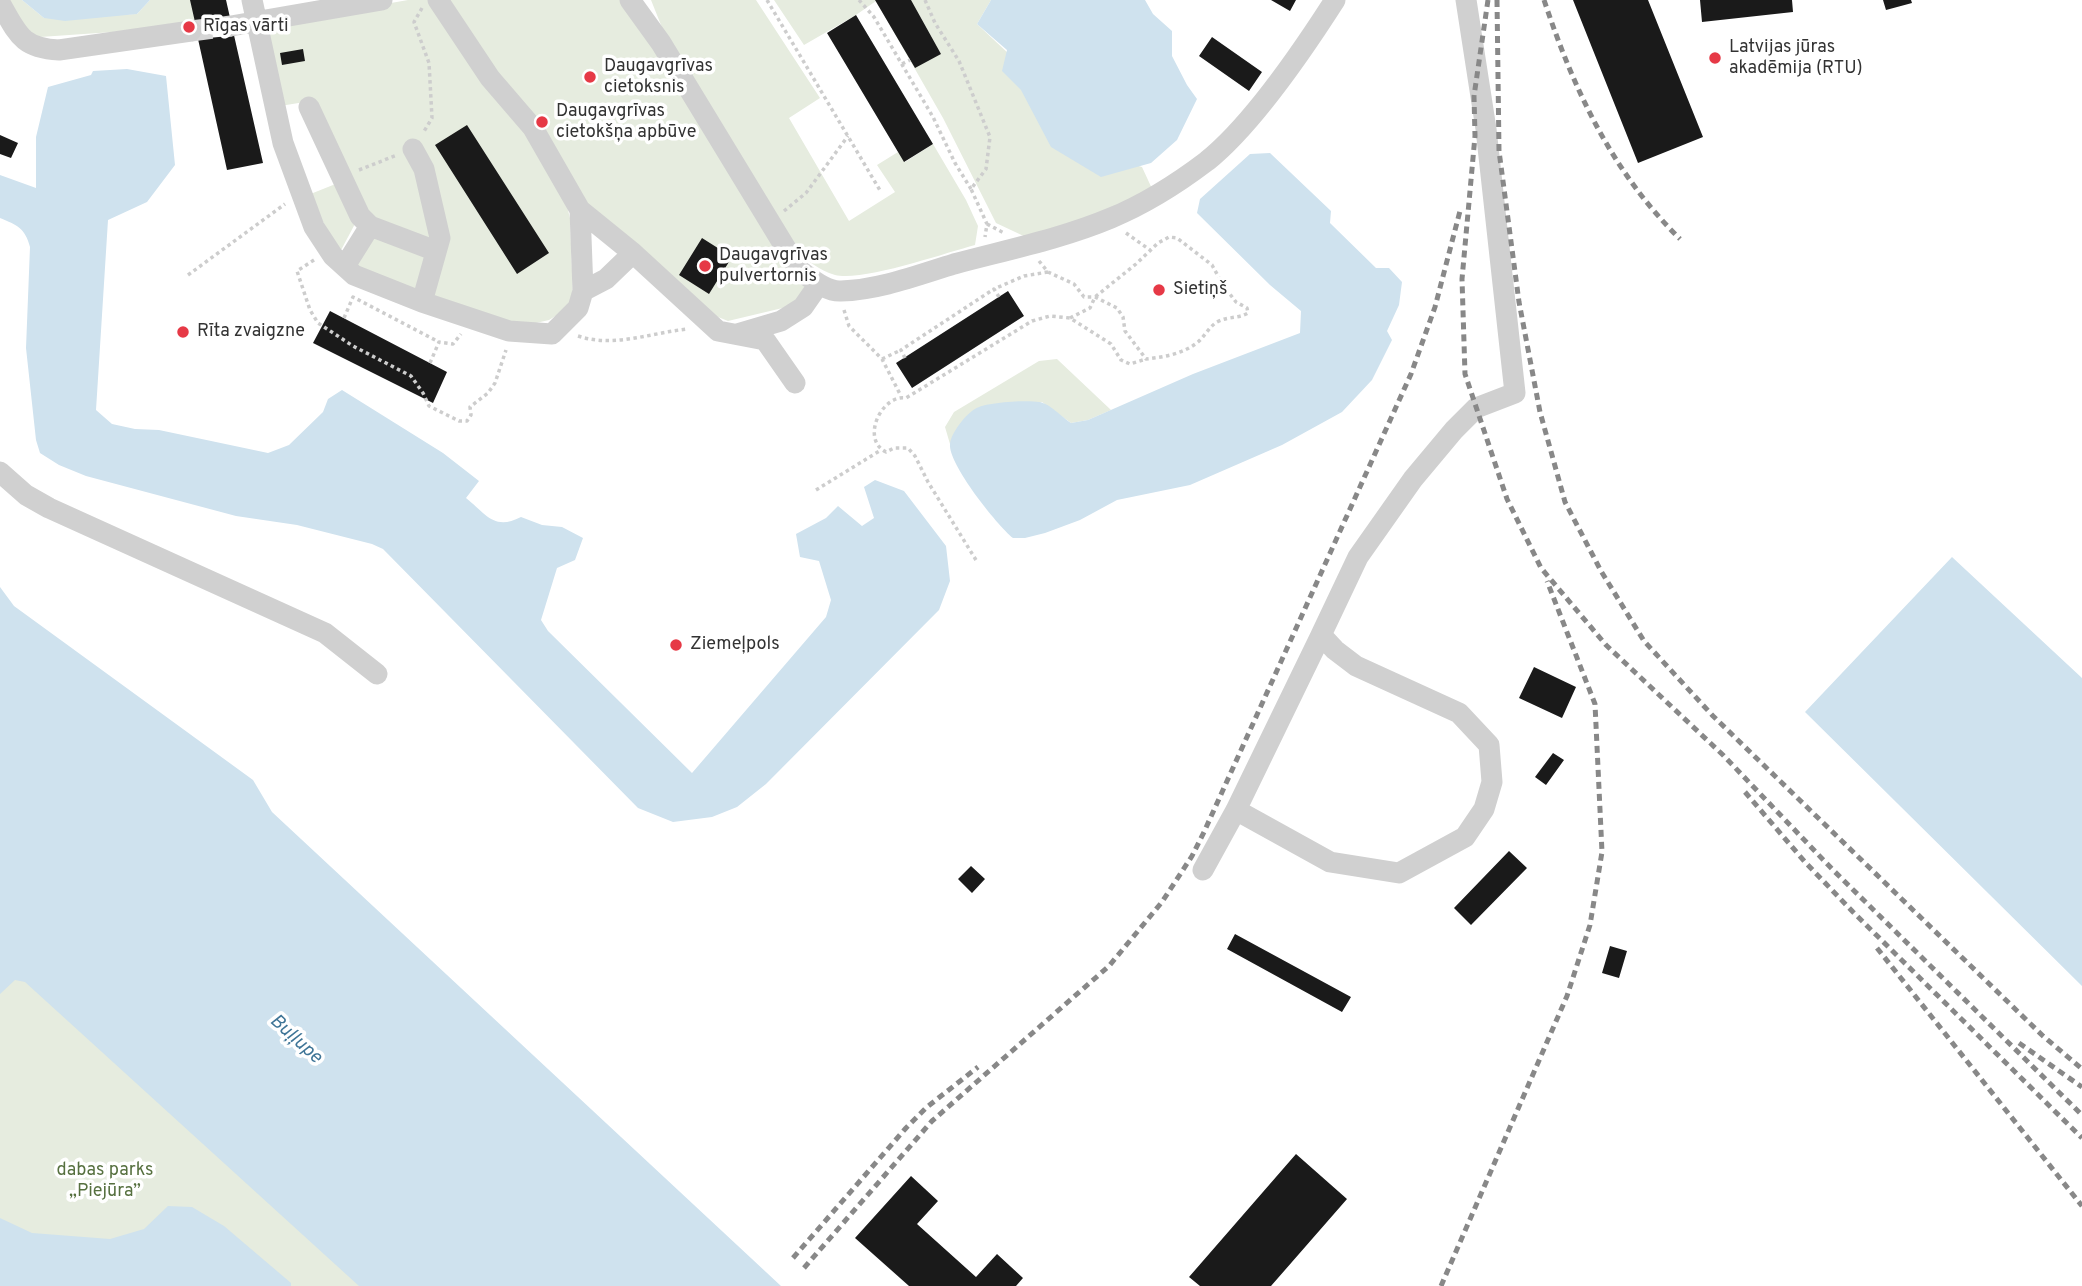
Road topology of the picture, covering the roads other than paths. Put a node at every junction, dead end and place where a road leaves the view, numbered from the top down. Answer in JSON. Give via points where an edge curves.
{"nodes":[{"id":1,"x":252,"y":0,"type":"edge"},
{"id":2,"x":382,"y":0,"type":"edge"},
{"id":3,"x":438,"y":0,"type":"edge"},
{"id":4,"x":630,"y":0,"type":"edge"},
{"id":5,"x":644,"y":0,"type":"edge"},
{"id":6,"x":1335,"y":0,"type":"edge"},
{"id":7,"x":1466,"y":0,"type":"edge"},
{"id":8,"x":0,"y":3,"type":"edge"},
{"id":9,"x":258,"y":22,"type":"junction"},
{"id":10,"x":231,"y":26,"type":"tunnel mouth"},
{"id":11,"x":191,"y":32,"type":"tunnel mouth"},
{"id":12,"x":661,"y":43,"type":"junction"},
{"id":13,"x":309,"y":107,"type":"dead end"},
{"id":14,"x":413,"y":149,"type":"dead end"},
{"id":15,"x":580,"y":210,"type":"junction"},
{"id":16,"x":370,"y":226,"type":"junction"},
{"id":17,"x":436,"y":251,"type":"junction"},
{"id":18,"x":633,"y":253,"type":"junction"},
{"id":19,"x":345,"y":266,"type":"junction"},
{"id":20,"x":829,"y":288,"type":"junction"},
{"id":21,"x":583,"y":291,"type":"junction"},
{"id":22,"x":422,"y":302,"type":"junction"},
{"id":23,"x":727,"y":333,"type":"junction"},
{"id":24,"x":794,"y":383,"type":"dead end"},
{"id":25,"x":0,"y":472,"type":"edge"},
{"id":26,"x":1321,"y":635,"type":"junction"},
{"id":27,"x":377,"y":674,"type":"dead end"},
{"id":28,"x":1236,"y":810,"type":"junction"},
{"id":29,"x":1203,"y":870,"type":"dead end"}],
"edges":[{"from":1,"to":9,"type":"lane"},
{"from":2,"to":9,"type":"lane"},
{"from":3,"to":15,"type":"lane","via":[[490,78],[533,128]]},
{"from":4,"to":12,"type":"lane"},
{"from":5,"to":12,"type":"lane"},
{"from":6,"to":20,"type":"lane","via":[[1248,119],[1208,160],[1156,196],[1111,218],[1027,246],[881,285]]},
{"from":7,"to":26,"type":"lane","via":[[1486,129],[1515,393],[1476,408],[1413,479],[1358,557]]},
{"from":8,"to":11,"type":"lane","via":[[18,35],[38,49]]},
{"from":9,"to":10,"type":"lane"},
{"from":9,"to":19,"type":"lane","via":[[283,142],[314,227],[332,256]]},
{"from":12,"to":20,"type":"lane","via":[[799,270]]},
{"from":13,"to":16,"type":"lane","via":[[360,216]]},
{"from":14,"to":17,"type":"lane","via":[[424,169],[440,238]]},
{"from":15,"to":18,"type":"lane"},
{"from":15,"to":21,"type":"lane"},
{"from":16,"to":17,"type":"lane"},
{"from":16,"to":19,"type":"lane"},
{"from":17,"to":22,"type":"lane"},
{"from":18,"to":21,"type":"lane","via":[[606,279]]},
{"from":18,"to":23,"type":"lane"},
{"from":19,"to":22,"type":"lane","via":[[354,275]]},
{"from":20,"to":23,"type":"lane","via":[[781,321]]},
{"from":21,"to":22,"type":"lane","via":[[578,308],[552,334],[509,331]]},
{"from":23,"to":24,"type":"lane","via":[[765,340]]},
{"from":25,"to":27,"type":"lane","via":[[49,508],[325,634]]},
{"from":26,"to":28,"type":"lane"},
{"from":26,"to":28,"type":"lane","via":[[1356,666],[1459,713],[1489,745],[1492,782],[1484,809],[1465,837],[1399,873],[1330,862]]},
{"from":28,"to":29,"type":"lane"}]}
